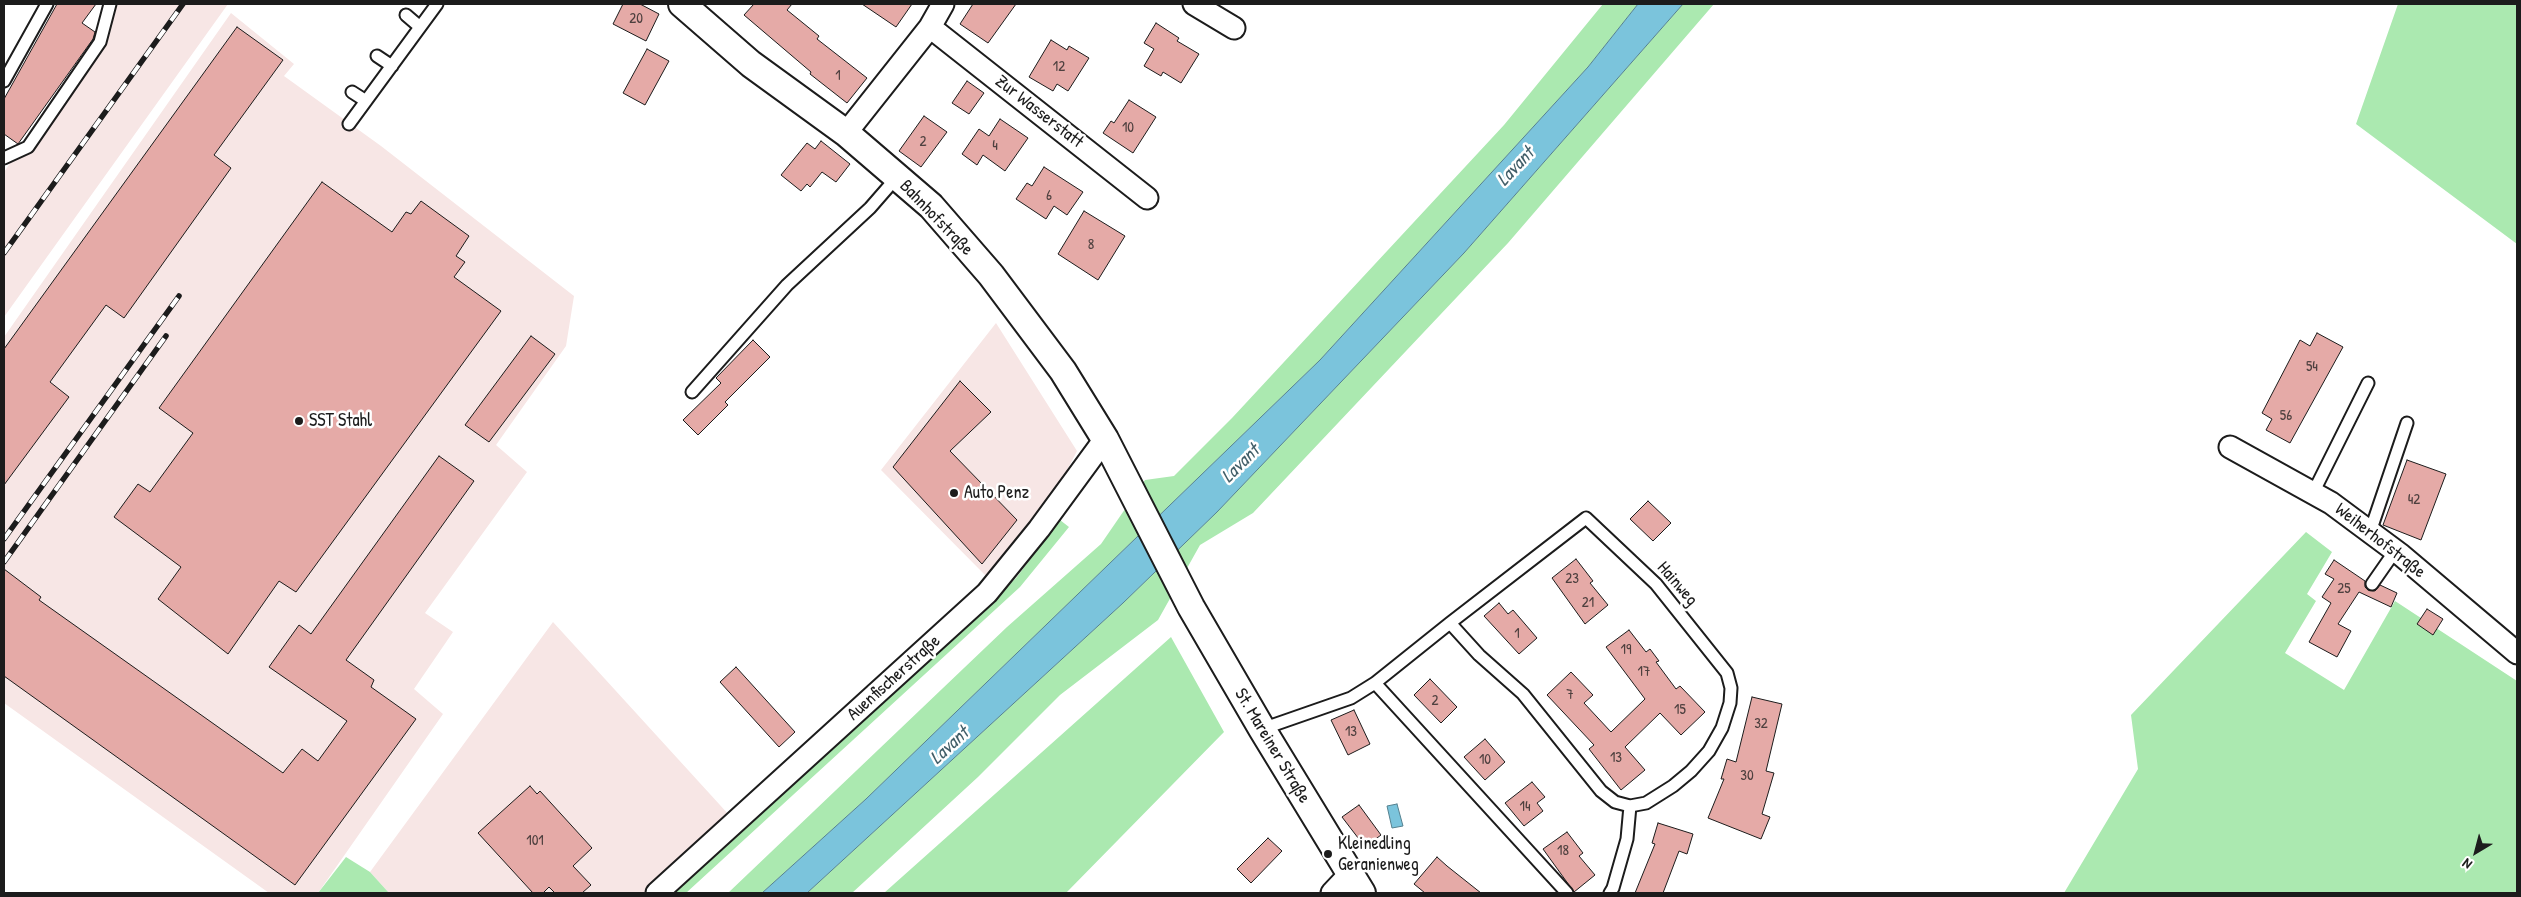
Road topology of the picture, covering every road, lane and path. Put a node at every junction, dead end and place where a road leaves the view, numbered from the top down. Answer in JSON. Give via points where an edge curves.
{"nodes":[{"id":1,"x":47,"y":4,"type":"edge"},
{"id":2,"x":110,"y":4,"type":"edge"},
{"id":3,"x":437,"y":4,"type":"edge"},
{"id":4,"x":682,"y":4,"type":"edge"},
{"id":5,"x":943,"y":4,"type":"edge"},
{"id":6,"x":1194,"y":4,"type":"edge"},
{"id":7,"x":406,"y":15,"type":"dead end"},
{"id":8,"x":420,"y":27,"type":"junction"},
{"id":9,"x":930,"y":27,"type":"junction"},
{"id":10,"x":1234,"y":28,"type":"dead end"},
{"id":11,"x":377,"y":56,"type":"dead end"},
{"id":12,"x":392,"y":66,"type":"junction"},
{"id":13,"x":4,"y":81,"type":"edge"},
{"id":14,"x":352,"y":92,"type":"dead end"},
{"id":15,"x":366,"y":101,"type":"junction"},
{"id":16,"x":349,"y":124,"type":"dead end"},
{"id":17,"x":846,"y":133,"type":"junction"},
{"id":18,"x":4,"y":158,"type":"edge"},
{"id":19,"x":897,"y":177,"type":"junction"},
{"id":20,"x":1147,"y":198,"type":"dead end"},
{"id":21,"x":2368,"y":383,"type":"dead end"},
{"id":22,"x":692,"y":392,"type":"dead end"},
{"id":23,"x":2407,"y":423,"type":"dead end"},
{"id":24,"x":1105,"y":439,"type":"junction"},
{"id":25,"x":2230,"y":446,"type":"dead end"},
{"id":26,"x":1130,"y":487,"type":"joint"},
{"id":27,"x":2313,"y":493,"type":"junction"},
{"id":28,"x":2370,"y":532,"type":"junction"},
{"id":29,"x":2395,"y":551,"type":"junction"},
{"id":30,"x":2372,"y":584,"type":"dead end"},
{"id":31,"x":1450,"y":623,"type":"junction"},
{"id":32,"x":2517,"y":653,"type":"edge"},
{"id":33,"x":1376,"y":683,"type":"junction"},
{"id":34,"x":1262,"y":729,"type":"junction"},
{"id":35,"x":1630,"y":806,"type":"junction"},
{"id":36,"x":1347,"y":887,"type":"edge"},
{"id":37,"x":657,"y":893,"type":"edge"},
{"id":38,"x":1567,"y":893,"type":"edge"},
{"id":39,"x":1610,"y":893,"type":"edge"}],
"edges":[{"from":1,"to":13,"type":"lane"},
{"from":2,"to":18,"type":"lane","via":[[100,42],[28,146]]},
{"from":3,"to":8,"type":"lane"},
{"from":4,"to":17,"type":"street","name":"Bahnhofstraße","via":[[751,64]]},
{"from":5,"to":9,"type":"street"},
{"from":6,"to":10,"type":"street"},
{"from":7,"to":8,"type":"lane"},
{"from":8,"to":12,"type":"lane"},
{"from":9,"to":17,"type":"street"},
{"from":9,"to":20,"type":"street","name":"Zur Wasserstatt"},
{"from":11,"to":12,"type":"lane"},
{"from":12,"to":15,"type":"lane"},
{"from":14,"to":15,"type":"lane"},
{"from":15,"to":16,"type":"lane"},
{"from":17,"to":19,"type":"street","name":"Bahnhofstraße"},
{"from":19,"to":22,"type":"lane","via":[[870,208],[787,285]]},
{"from":19,"to":24,"type":"street","name":"Bahnhofstraße","via":[[931,206],[990,275],[1063,371]]},
{"from":21,"to":27,"type":"lane"},
{"from":23,"to":28,"type":"lane"},
{"from":24,"to":26,"type":"street","name":"Bahnhofstraße"},
{"from":24,"to":37,"type":"street","name":"Auenfischerstraße","via":[[1040,529],[987,593]]},
{"from":25,"to":27,"type":"street","name":"Weiherhofstraße"},
{"from":26,"to":34,"type":"street","name":"St. Mareiner Straße","via":[[1186,598]]},
{"from":27,"to":28,"type":"street","name":"Weiherhofstraße"},
{"from":28,"to":29,"type":"street","name":"Weiherhofstraße"},
{"from":29,"to":30,"type":"lane"},
{"from":29,"to":32,"type":"street","name":"Weiherhofstraße"},
{"from":31,"to":33,"type":"lane","name":"Hainweg"},
{"from":31,"to":35,"type":"lane","via":[[1479,655],[1523,694],[1601,791],[1615,802]]},
{"from":31,"to":35,"type":"lane","name":"Hainweg","via":[[1586,518],[1656,584],[1727,673],[1730,703],[1718,736],[1691,771],[1646,803]]},
{"from":33,"to":34,"type":"lane","name":"Hainweg","via":[[1351,698]]},
{"from":33,"to":38,"type":"lane"},
{"from":34,"to":36,"type":"street","name":"St. Mareiner Straße"},
{"from":35,"to":39,"type":"lane","via":[[1627,839]]}]}
